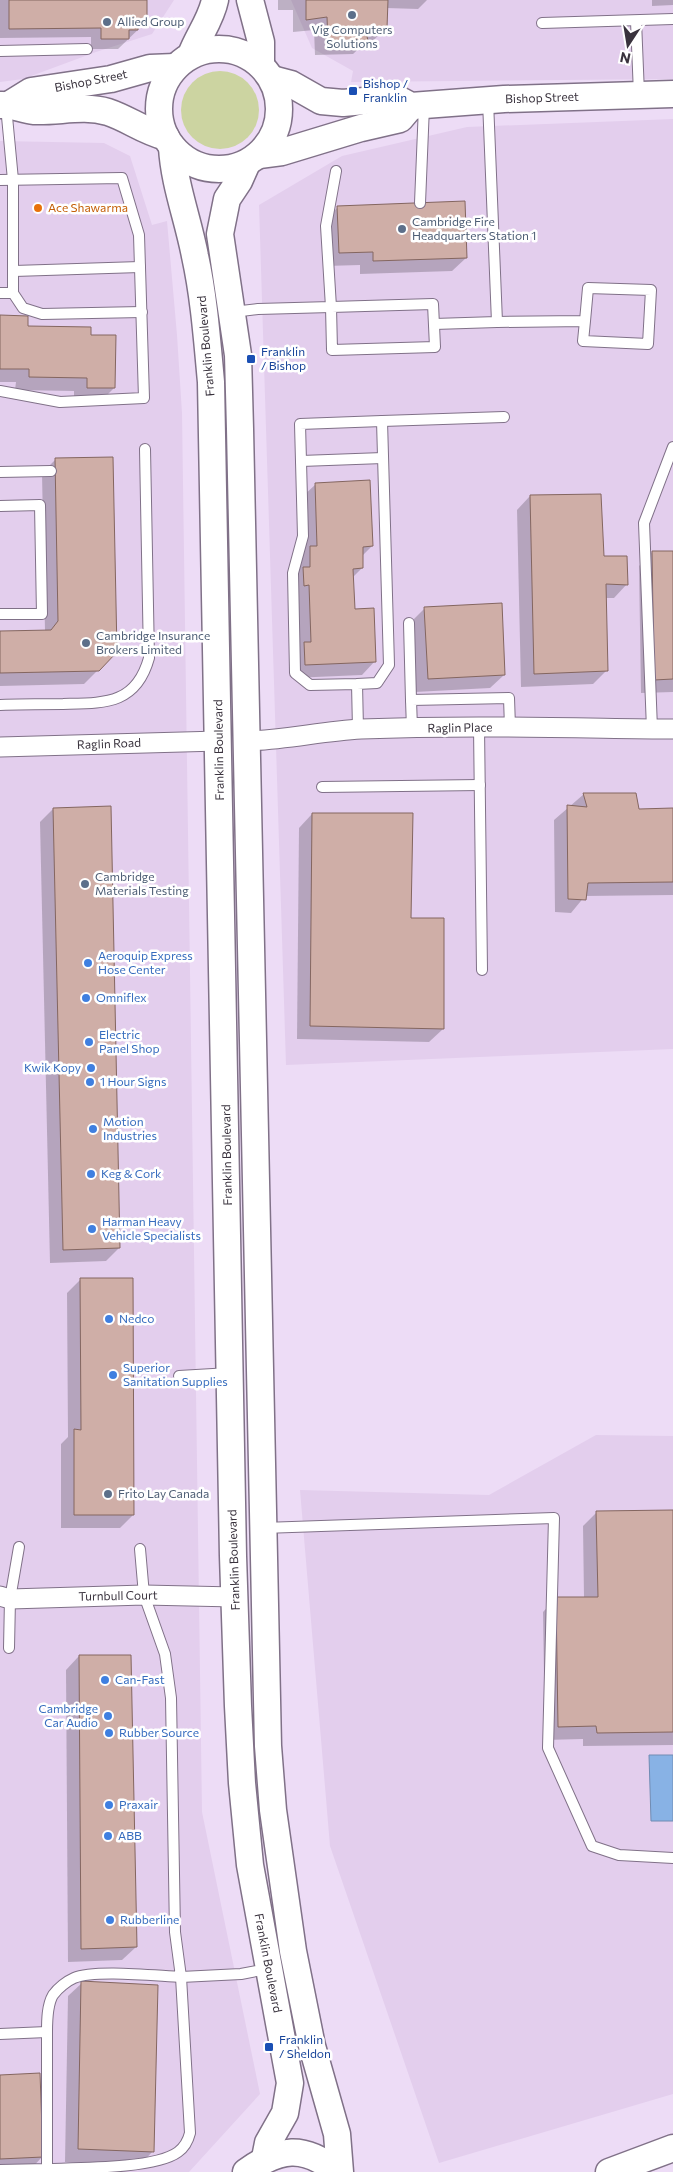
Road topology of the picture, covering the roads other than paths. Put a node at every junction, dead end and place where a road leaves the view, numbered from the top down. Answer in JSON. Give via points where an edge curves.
{"nodes":[{"id":1,"x":215,"y":0,"type":"edge"},
{"id":2,"x":250,"y":0,"type":"edge"},
{"id":3,"x":673,"y":19,"type":"edge"},
{"id":4,"x":636,"y":21,"type":"junction"},
{"id":5,"x":542,"y":23,"type":"dead end"},
{"id":6,"x":86,"y":49,"type":"dead end"},
{"id":7,"x":0,"y":51,"type":"edge"},
{"id":8,"x":183,"y":61,"type":"junction"},
{"id":9,"x":267,"y":72,"type":"junction"},
{"id":10,"x":673,"y":94,"type":"edge"},
{"id":11,"x":639,"y":95,"type":"junction"},
{"id":12,"x":488,"y":100,"type":"junction"},
{"id":13,"x":5,"y":105,"type":"edge"},
{"id":14,"x":418,"y":105,"type":"junction"},
{"id":15,"x":169,"y":142,"type":"junction"},
{"id":16,"x":253,"y":159,"type":"junction"},
{"id":17,"x":336,"y":171,"type":"dead end"},
{"id":18,"x":0,"y":180,"type":"edge"},
{"id":19,"x":13,"y":180,"type":"junction"},
{"id":20,"x":420,"y":203,"type":"dead end"},
{"id":21,"x":140,"y":267,"type":"junction"},
{"id":22,"x":14,"y":271,"type":"junction"},
{"id":23,"x":0,"y":293,"type":"edge"},
{"id":24,"x":13,"y":293,"type":"junction"},
{"id":25,"x":331,"y":307,"type":"junction"},
{"id":26,"x":142,"y":312,"type":"junction"},
{"id":27,"x":232,"y":312,"type":"junction"},
{"id":28,"x":497,"y":322,"type":"junction"},
{"id":29,"x":585,"y":322,"type":"junction"},
{"id":30,"x":434,"y":324,"type":"junction"},
{"id":31,"x":0,"y":391,"type":"edge"},
{"id":32,"x":504,"y":417,"type":"dead end"},
{"id":33,"x":382,"y":421,"type":"junction"},
{"id":34,"x":673,"y":447,"type":"edge"},
{"id":35,"x":145,"y":449,"type":"dead end"},
{"id":36,"x":383,"y":458,"type":"junction"},
{"id":37,"x":301,"y":461,"type":"junction"},
{"id":38,"x":51,"y":471,"type":"dead end"},
{"id":39,"x":0,"y":472,"type":"edge"},
{"id":40,"x":0,"y":506,"type":"edge"},
{"id":41,"x":0,"y":614,"type":"edge"},
{"id":42,"x":409,"y":623,"type":"dead end"},
{"id":43,"x":357,"y":684,"type":"junction"},
{"id":44,"x":411,"y":700,"type":"junction"},
{"id":45,"x":0,"y":705,"type":"edge"},
{"id":46,"x":479,"y":727,"type":"junction"},
{"id":47,"x":510,"y":727,"type":"junction"},
{"id":48,"x":412,"y":728,"type":"junction"},
{"id":49,"x":358,"y":729,"type":"junction"},
{"id":50,"x":652,"y":729,"type":"junction"},
{"id":51,"x":673,"y":729,"type":"edge"},
{"id":52,"x":219,"y":741,"type":"junction"},
{"id":53,"x":247,"y":741,"type":"junction"},
{"id":54,"x":0,"y":747,"type":"edge"},
{"id":55,"x":480,"y":785,"type":"junction"},
{"id":56,"x":322,"y":787,"type":"dead end"},
{"id":57,"x":482,"y":970,"type":"dead end"},
{"id":58,"x":231,"y":1373,"type":"junction"},
{"id":59,"x":179,"y":1376,"type":"dead end"},
{"id":60,"x":262,"y":1528,"type":"junction"},
{"id":61,"x":19,"y":1547,"type":"dead end"},
{"id":62,"x":140,"y":1549,"type":"dead end"},
{"id":63,"x":144,"y":1595,"type":"junction"},
{"id":64,"x":235,"y":1597,"type":"junction"},
{"id":65,"x":5,"y":1598,"type":"edge"},
{"id":66,"x":9,"y":1648,"type":"dead end"},
{"id":67,"x":673,"y":1858,"type":"edge"},
{"id":68,"x":268,"y":1969,"type":"junction"},
{"id":69,"x":181,"y":1977,"type":"junction"},
{"id":70,"x":47,"y":2032,"type":"junction"},
{"id":71,"x":0,"y":2034,"type":"edge"},
{"id":72,"x":673,"y":2148,"type":"edge"},
{"id":73,"x":255,"y":2165,"type":"edge"},
{"id":74,"x":0,"y":2170,"type":"edge"},
{"id":75,"x":47,"y":2170,"type":"edge"},
{"id":76,"x":338,"y":2172,"type":"edge"},
{"id":77,"x":609,"y":2172,"type":"edge"}],
"edges":[{"from":1,"to":8,"type":"main road"},
{"from":2,"to":9,"type":"main road"},
{"from":3,"to":4,"type":"lane"},
{"from":4,"to":5,"type":"lane"},
{"from":4,"to":11,"type":"lane"},
{"from":6,"to":7,"type":"lane"},
{"from":8,"to":9,"type":"main road","via":[[209,49],[228,49],[246,54]]},
{"from":8,"to":13,"type":"main road","name":"Bishop Street","via":[[103,80],[31,91]]},
{"from":8,"to":15,"type":"main road","via":[[162,88],[159,113]]},
{"from":9,"to":14,"type":"main road","name":"Bishop Street","via":[[327,102],[343,104],[396,98]]},
{"from":9,"to":16,"type":"main road","via":[[279,98],[279,119],[272,139]]},
{"from":10,"to":11,"type":"main road","name":"Bishop Street"},
{"from":11,"to":12,"type":"main road","name":"Bishop Street"},
{"from":12,"to":14,"type":"main road","name":"Bishop Street"},
{"from":12,"to":28,"type":"lane"},
{"from":13,"to":15,"type":"main road","name":"Bishop Street","via":[[34,111],[94,109],[110,113]]},
{"from":13,"to":19,"type":"lane"},
{"from":14,"to":16,"type":"main road","via":[[400,119]]},
{"from":14,"to":20,"type":"lane"},
{"from":15,"to":16,"type":"main road","via":[[188,160],[207,168],[228,169]]},
{"from":15,"to":52,"type":"main road","name":"Franklin Boulevard","via":[[196,256],[206,318]]},
{"from":16,"to":27,"type":"main road","via":[[227,199],[221,225]]},
{"from":17,"to":25,"type":"lane","via":[[326,226]]},
{"from":18,"to":19,"type":"lane"},
{"from":19,"to":21,"type":"lane","via":[[122,178],[139,235]]},
{"from":19,"to":22,"type":"lane"},
{"from":21,"to":22,"type":"lane"},
{"from":21,"to":26,"type":"lane"},
{"from":22,"to":24,"type":"lane"},
{"from":23,"to":24,"type":"lane"},
{"from":24,"to":26,"type":"lane","via":[[23,308],[42,314]]},
{"from":25,"to":27,"type":"lane"},
{"from":25,"to":30,"type":"lane","via":[[433,304]]},
{"from":25,"to":30,"type":"lane","via":[[332,350],[435,347]]},
{"from":26,"to":31,"type":"lane","via":[[144,398],[60,402]]},
{"from":27,"to":53,"type":"main road","via":[[240,411]]},
{"from":28,"to":29,"type":"lane"},
{"from":28,"to":30,"type":"lane"},
{"from":29,"to":29,"type":"lane","via":[[583,341],[648,344],[651,290],[588,288]]},
{"from":32,"to":33,"type":"lane"},
{"from":33,"to":36,"type":"lane"},
{"from":33,"to":37,"type":"lane","via":[[300,424]]},
{"from":34,"to":50,"type":"lane","via":[[644,523]]},
{"from":35,"to":45,"type":"lane","via":[[149,658],[141,678],[128,693],[103,703]]},
{"from":36,"to":37,"type":"lane"},
{"from":36,"to":43,"type":"lane","via":[[388,665],[377,683]]},
{"from":37,"to":43,"type":"lane","via":[[303,536],[293,573],[295,673],[310,685]]},
{"from":38,"to":39,"type":"lane"},
{"from":40,"to":41,"type":"lane","via":[[40,505],[42,614]]},
{"from":42,"to":44,"type":"lane"},
{"from":43,"to":49,"type":"lane"},
{"from":44,"to":47,"type":"lane","via":[[510,698]]},
{"from":44,"to":48,"type":"lane"},
{"from":46,"to":47,"type":"street","name":"Raglin Place"},
{"from":46,"to":48,"type":"street","name":"Raglin Place"},
{"from":46,"to":55,"type":"lane"},
{"from":47,"to":50,"type":"street","name":"Raglin Place"},
{"from":48,"to":49,"type":"street","name":"Raglin Place"},
{"from":49,"to":53,"type":"street","name":"Raglin Place"},
{"from":50,"to":51,"type":"street","name":"Raglin Place"},
{"from":52,"to":54,"type":"street","name":"Raglin Road"},
{"from":52,"to":58,"type":"main road","name":"Franklin Boulevard"},
{"from":53,"to":60,"type":"main road"},
{"from":55,"to":56,"type":"lane"},
{"from":55,"to":57,"type":"lane"},
{"from":58,"to":59,"type":"lane"},
{"from":58,"to":64,"type":"main road","name":"Franklin Boulevard"},
{"from":60,"to":67,"type":"lane","via":[[554,1518],[548,1748],[592,1846],[619,1856]]},
{"from":60,"to":76,"type":"main road","via":[[268,1746],[273,1810],[293,1952],[312,2046],[337,2134]]},
{"from":61,"to":65,"type":"lane"},
{"from":62,"to":63,"type":"lane"},
{"from":63,"to":64,"type":"street","name":"Turnbull Court"},
{"from":63,"to":65,"type":"street","name":"Turnbull Court"},
{"from":63,"to":69,"type":"lane","via":[[165,1654],[171,1698],[175,1932]]},
{"from":64,"to":68,"type":"main road","name":"Franklin Boulevard","via":[[242,1783],[250,1865]]},
{"from":65,"to":66,"type":"lane"},
{"from":68,"to":69,"type":"lane","via":[[241,1974]]},
{"from":68,"to":73,"type":"main road","name":"Franklin Boulevard","via":[[290,2083],[286,2113]]},
{"from":69,"to":70,"type":"lane","via":[[112,1974],[75,1977],[53,1995],[48,2010]]},
{"from":69,"to":75,"type":"lane","via":[[190,2132],[187,2143],[172,2155],[141,2163]]},
{"from":70,"to":71,"type":"lane"},
{"from":70,"to":75,"type":"lane"},
{"from":72,"to":77,"type":"main road"},
{"from":73,"to":76,"type":"main road","via":[[285,2152],[305,2154],[324,2161]]},
{"from":74,"to":75,"type":"lane"}]}
